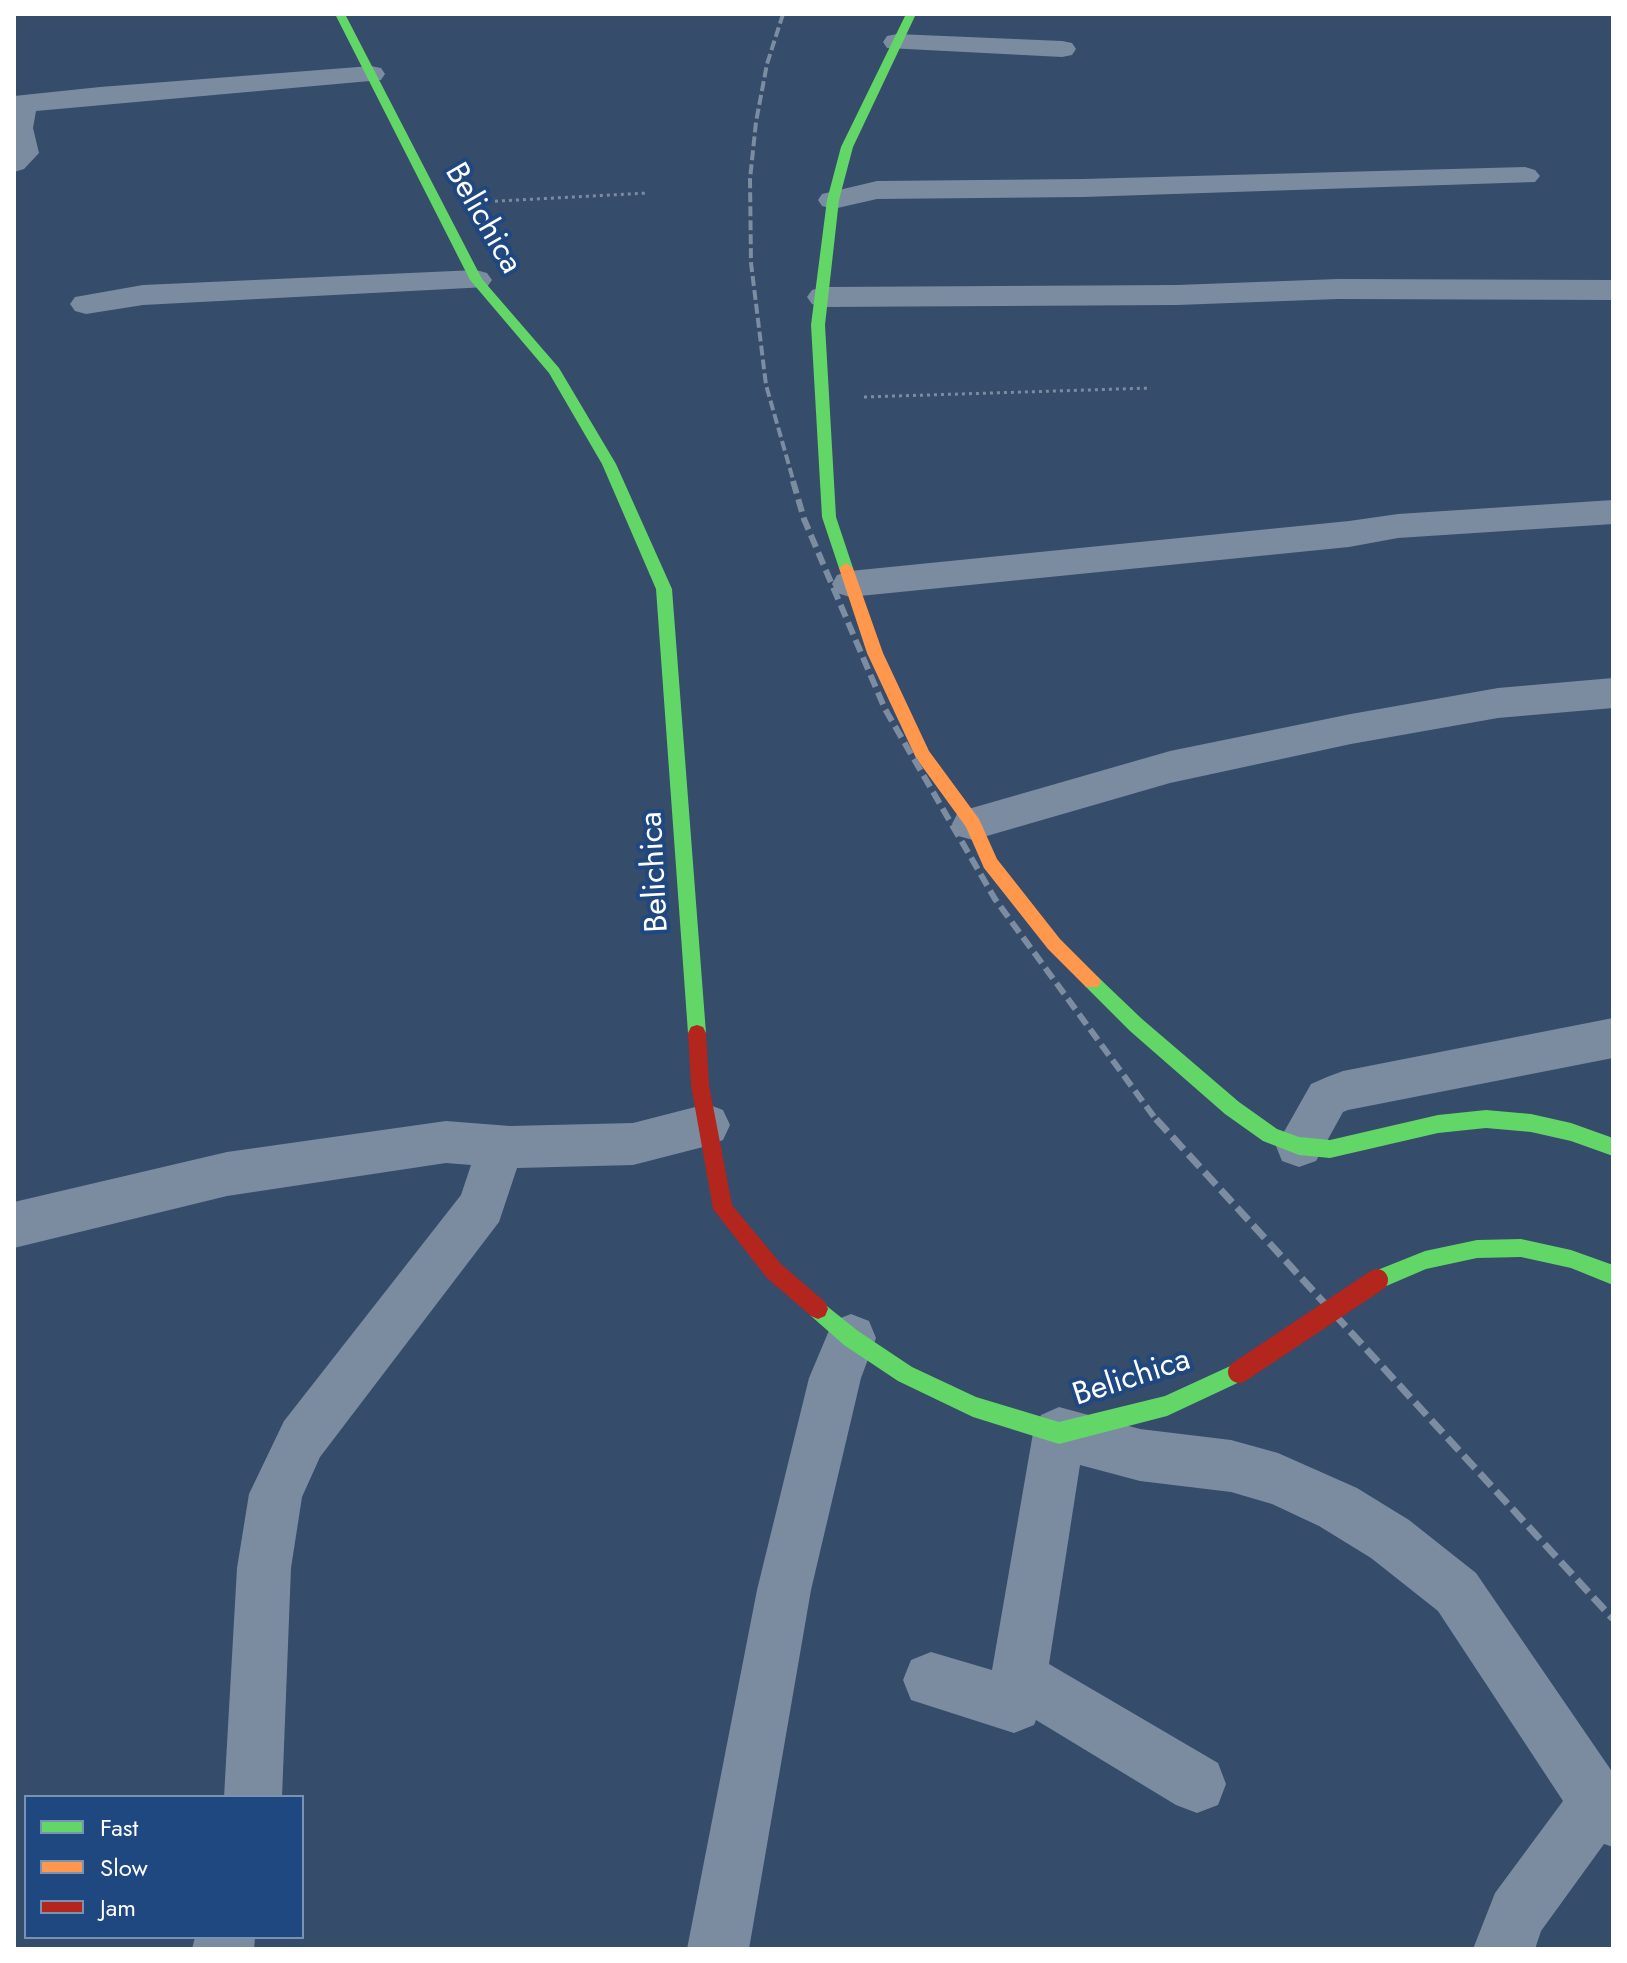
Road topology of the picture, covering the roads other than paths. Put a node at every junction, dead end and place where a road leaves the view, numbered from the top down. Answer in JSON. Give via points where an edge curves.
{"nodes":[{"id":1,"x":340,"y":14,"type":"edge"},
{"id":2,"x":911,"y":14,"type":"edge"},
{"id":3,"x":897,"y":42,"type":"junction"},
{"id":4,"x":371,"y":74,"type":"junction"},
{"id":5,"x":1054,"y":79,"type":"dead end"},
{"id":6,"x":19,"y":104,"type":"edge"},
{"id":7,"x":14,"y":163,"type":"edge"},
{"id":8,"x":1525,"y":176,"type":"dead end"},
{"id":9,"x":833,"y":200,"type":"junction"},
{"id":10,"x":476,"y":280,"type":"junction"},
{"id":11,"x":1613,"y":290,"type":"edge"},
{"id":12,"x":823,"y":297,"type":"junction"},
{"id":13,"x":86,"y":304,"type":"dead end"},
{"id":14,"x":1613,"y":512,"type":"edge"},
{"id":15,"x":850,"y":584,"type":"junction"},
{"id":16,"x":1613,"y":693,"type":"edge"},
{"id":17,"x":973,"y":824,"type":"junction"},
{"id":18,"x":1613,"y":1038,"type":"edge"},
{"id":19,"x":707,"y":1125,"type":"junction"},
{"id":20,"x":500,"y":1146,"type":"junction"},
{"id":21,"x":1299,"y":1146,"type":"junction"},
{"id":22,"x":1613,"y":1147,"type":"edge"},
{"id":23,"x":14,"y":1225,"type":"edge"},
{"id":24,"x":1613,"y":1275,"type":"edge"},
{"id":25,"x":851,"y":1338,"type":"junction"},
{"id":26,"x":1059,"y":1433,"type":"junction"},
{"id":27,"x":1019,"y":1678,"type":"junction"},
{"id":28,"x":931,"y":1680,"type":"dead end"},
{"id":29,"x":1197,"y":1784,"type":"dead end"},
{"id":30,"x":253,"y":1795,"type":"edge"},
{"id":31,"x":1605,"y":1810,"type":"edge"},
{"id":32,"x":718,"y":1949,"type":"edge"},
{"id":33,"x":1504,"y":1949,"type":"edge"}],
"edges":[{"from":1,"to":4,"type":"main road","name":"Belichica"},
{"from":2,"to":3,"type":"main road"},
{"from":3,"to":5,"type":"street","via":[[1051,48]]},
{"from":3,"to":9,"type":"main road","via":[[847,147]]},
{"from":4,"to":6,"type":"street"},
{"from":4,"to":10,"type":"main road","name":"Belichica"},
{"from":6,"to":7,"type":"street","via":[[24,153]]},
{"from":8,"to":9,"type":"street","via":[[877,190]]},
{"from":9,"to":12,"type":"main road"},
{"from":10,"to":13,"type":"street","via":[[143,295]]},
{"from":10,"to":19,"type":"main road","name":"Belichica","via":[[554,371],[609,464],[664,589],[692,997]]},
{"from":11,"to":12,"type":"street"},
{"from":12,"to":15,"type":"main road","via":[[818,325],[829,517]]},
{"from":14,"to":15,"type":"street","via":[[1398,526]]},
{"from":15,"to":17,"type":"main road","via":[[922,754]]},
{"from":16,"to":17,"type":"street","via":[[1498,703],[1351,729],[1170,767]]},
{"from":17,"to":21,"type":"main road","via":[[990,863],[1045,932],[1115,1005],[1232,1108],[1270,1135]]},
{"from":18,"to":21,"type":"street","via":[[1343,1091],[1327,1098]]},
{"from":19,"to":20,"type":"street","via":[[633,1144]]},
{"from":19,"to":25,"type":"main road","name":"Belichica","via":[[723,1209],[774,1271]]},
{"from":20,"to":23,"type":"street","via":[[446,1142],[227,1174]]},
{"from":20,"to":30,"type":"street","via":[[482,1206],[302,1439],[276,1494],[264,1568]]},
{"from":21,"to":22,"type":"main road","via":[[1330,1149],[1438,1124],[1486,1119],[1544,1126]]},
{"from":24,"to":26,"type":"main road","name":"Belichica","bridge":true,"via":[[1521,1248],[1477,1249],[1425,1260],[1377,1280],[1239,1372],[1167,1406]]},
{"from":25,"to":26,"type":"main road","name":"Belichica","via":[[905,1374],[973,1407]]},
{"from":25,"to":32,"type":"street","via":[[835,1378],[784,1590]]},
{"from":26,"to":27,"type":"street"},
{"from":26,"to":31,"type":"street","via":[[1140,1455],[1231,1466],[1278,1479],[1390,1539],[1457,1592]]},
{"from":27,"to":28,"type":"street","via":[[1014,1705]]},
{"from":27,"to":29,"type":"street"},
{"from":31,"to":33,"type":"street","via":[[1516,1914]]}]}
